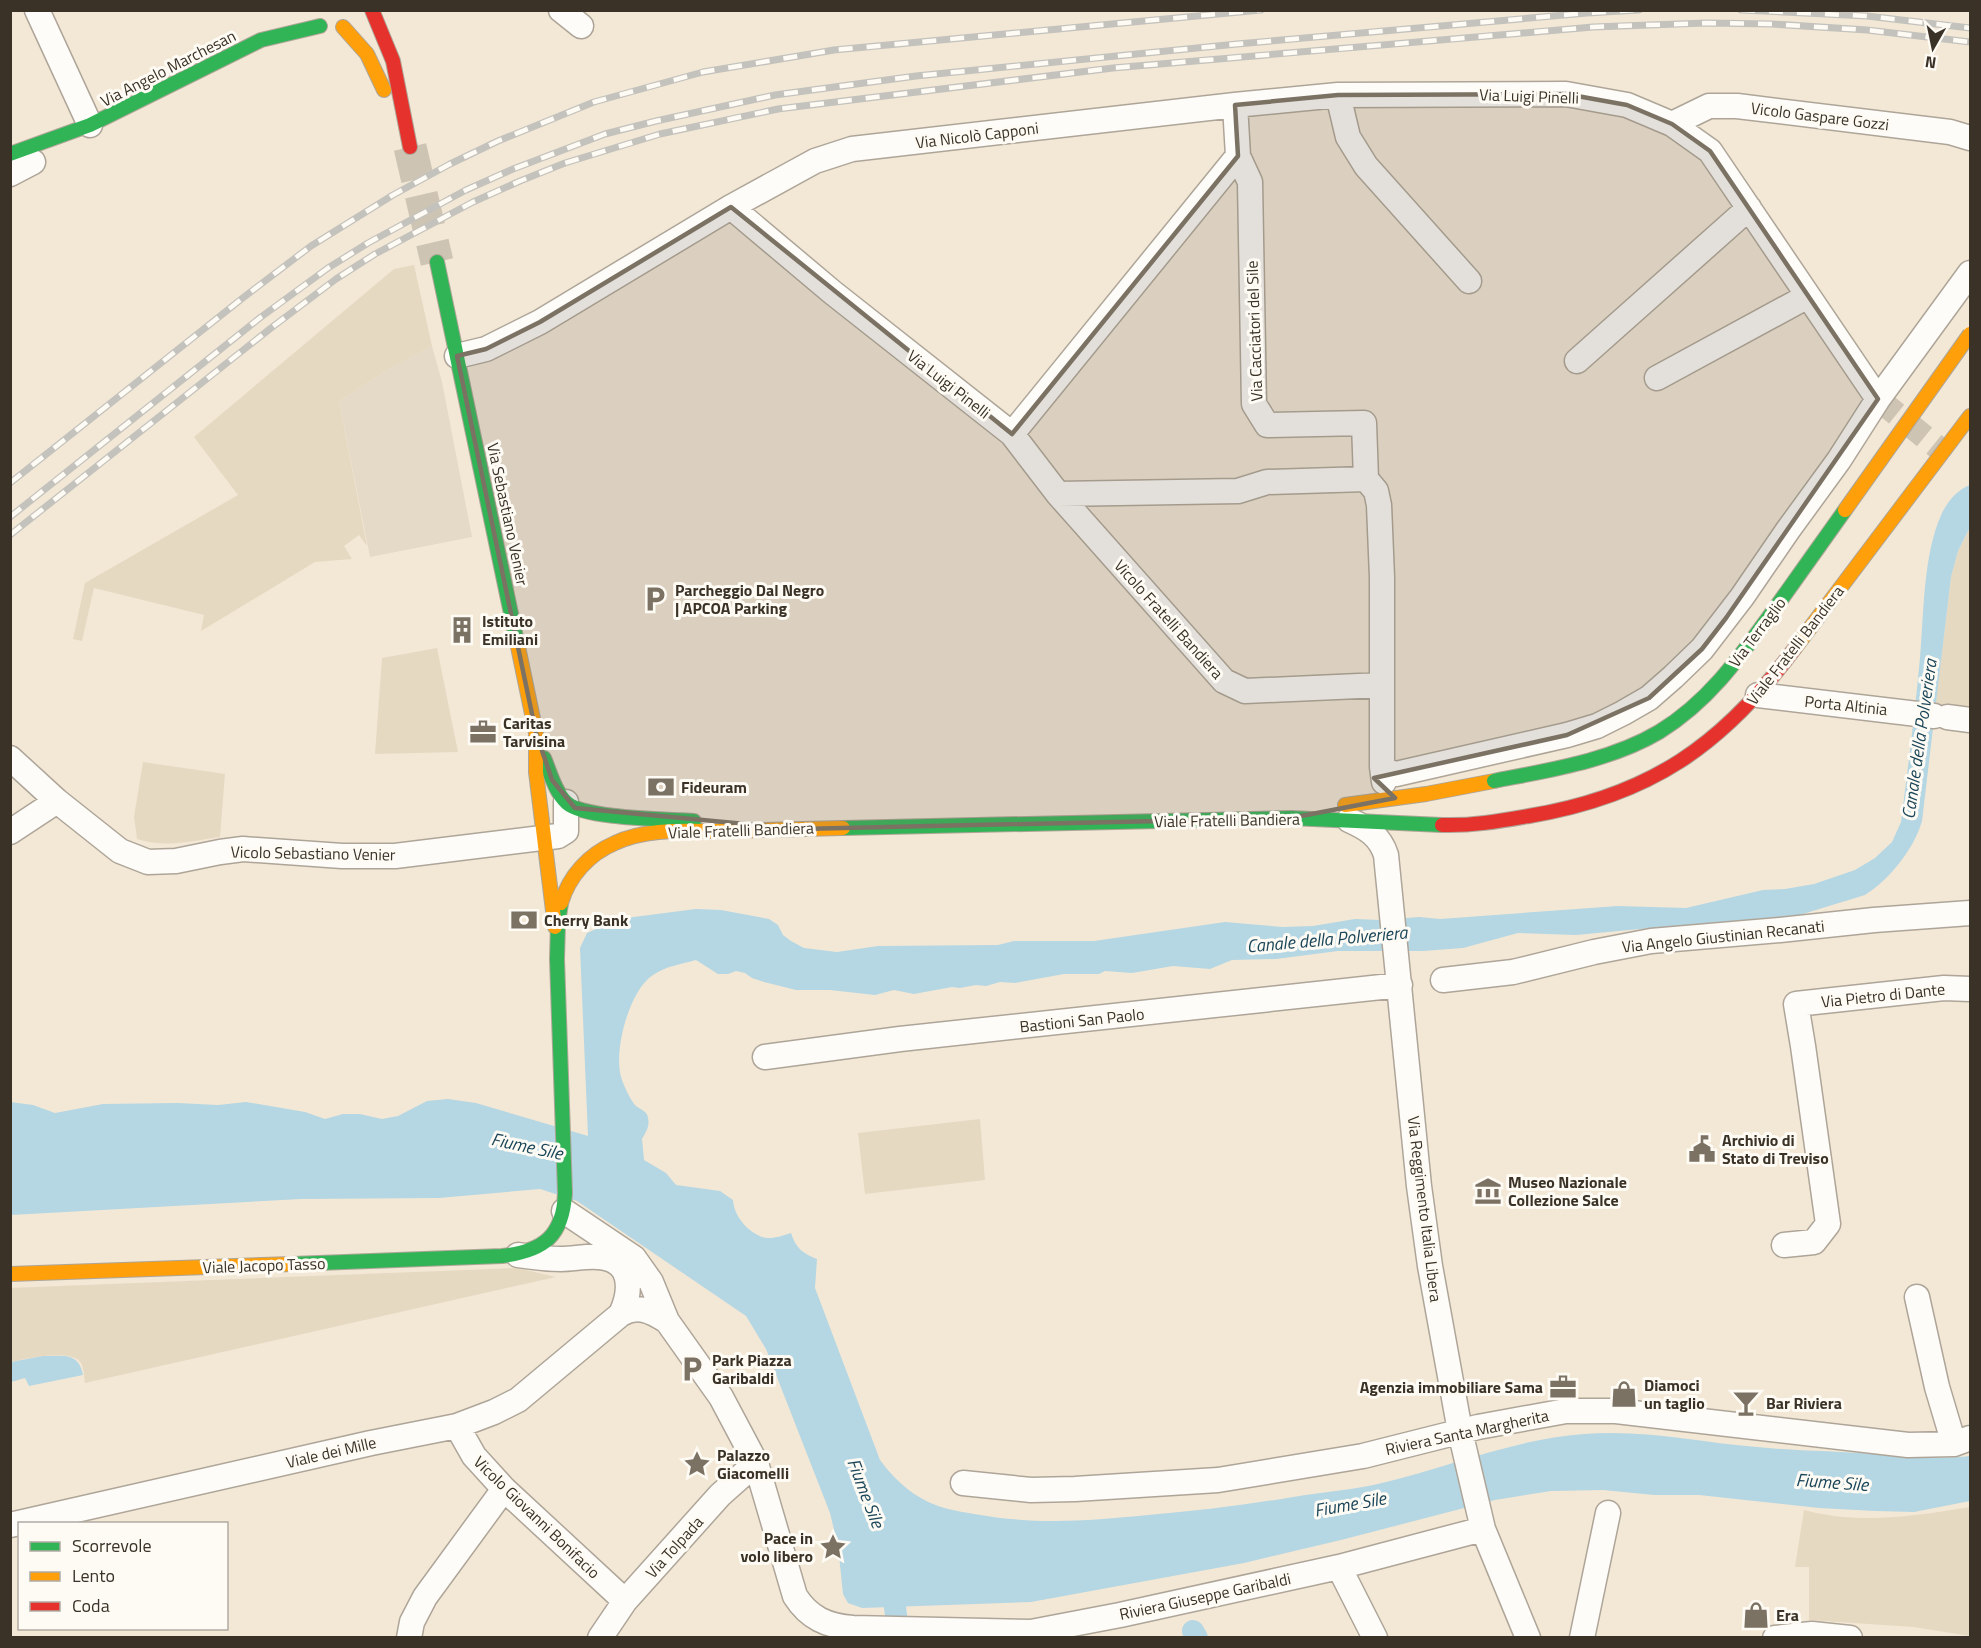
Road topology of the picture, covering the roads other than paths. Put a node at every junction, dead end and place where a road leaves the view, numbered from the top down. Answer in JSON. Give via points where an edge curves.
{"nodes":[{"id":1,"x":37,"y":10,"type":"edge"},
{"id":2,"x":364,"y":10,"type":"edge"},
{"id":3,"x":372,"y":10,"type":"edge"},
{"id":4,"x":561,"y":10,"type":"edge"},
{"id":5,"x":280,"y":21,"type":"dead end"},
{"id":6,"x":581,"y":26,"type":"dead end"},
{"id":7,"x":343,"y":27,"type":"junction"},
{"id":8,"x":261,"y":40,"type":"junction"},
{"id":9,"x":402,"y":49,"type":"dead end"},
{"id":10,"x":1338,"y":96,"type":"junction"},
{"id":11,"x":1235,"y":105,"type":"junction"},
{"id":12,"x":1672,"y":124,"type":"junction"},
{"id":13,"x":90,"y":125,"type":"junction"},
{"id":14,"x":1971,"y":138,"type":"edge"},
{"id":15,"x":410,"y":147,"type":"junction"},
{"id":16,"x":10,"y":154,"type":"edge"},
{"id":17,"x":1238,"y":156,"type":"junction"},
{"id":18,"x":33,"y":162,"type":"joint"},
{"id":19,"x":10,"y":172,"type":"edge"},
{"id":20,"x":731,"y":207,"type":"junction"},
{"id":21,"x":1749,"y":208,"type":"junction"},
{"id":22,"x":437,"y":262,"type":"tunnel mouth"},
{"id":23,"x":1971,"y":273,"type":"edge"},
{"id":24,"x":1469,"y":281,"type":"dead end"},
{"id":25,"x":1808,"y":296,"type":"junction"},
{"id":26,"x":1971,"y":334,"type":"edge"},
{"id":27,"x":457,"y":356,"type":"junction"},
{"id":28,"x":1577,"y":361,"type":"dead end"},
{"id":29,"x":1657,"y":378,"type":"dead end"},
{"id":30,"x":1878,"y":399,"type":"junction"},
{"id":31,"x":1971,"y":416,"type":"edge"},
{"id":32,"x":1012,"y":434,"type":"junction"},
{"id":33,"x":1366,"y":479,"type":"junction"},
{"id":34,"x":1058,"y":494,"type":"junction"},
{"id":35,"x":1381,"y":685,"type":"junction"},
{"id":36,"x":1758,"y":695,"type":"junction"},
{"id":37,"x":1971,"y":720,"type":"edge"},
{"id":38,"x":536,"y":733,"type":"junction"},
{"id":39,"x":1473,"y":756,"type":"junction"},
{"id":40,"x":10,"y":758,"type":"edge"},
{"id":41,"x":1382,"y":767,"type":"junction"},
{"id":42,"x":1443,"y":791,"type":"junction"},
{"id":43,"x":1395,"y":798,"type":"junction"},
{"id":44,"x":57,"y":801,"type":"junction"},
{"id":45,"x":566,"y":810,"type":"junction"},
{"id":46,"x":595,"y":813,"type":"joint"},
{"id":47,"x":1291,"y":818,"type":"junction"},
{"id":48,"x":1348,"y":819,"type":"junction"},
{"id":49,"x":800,"y":829,"type":"junction"},
{"id":50,"x":544,"y":830,"type":"junction"},
{"id":51,"x":10,"y":832,"type":"edge"},
{"id":52,"x":1971,"y":913,"type":"edge"},
{"id":53,"x":557,"y":953,"type":"junction"},
{"id":54,"x":1399,"y":979,"type":"junction"},
{"id":55,"x":1443,"y":980,"type":"dead end"},
{"id":56,"x":1971,"y":988,"type":"edge"},
{"id":57,"x":765,"y":1057,"type":"dead end"},
{"id":58,"x":564,"y":1211,"type":"junction"},
{"id":59,"x":1784,"y":1245,"type":"dead end"},
{"id":60,"x":517,"y":1255,"type":"junction"},
{"id":61,"x":10,"y":1274,"type":"edge"},
{"id":62,"x":1917,"y":1297,"type":"dead end"},
{"id":63,"x":621,"y":1314,"type":"junction"},
{"id":64,"x":667,"y":1321,"type":"junction"},
{"id":65,"x":457,"y":1426,"type":"junction"},
{"id":66,"x":1460,"y":1431,"type":"junction"},
{"id":67,"x":1962,"y":1441,"type":"edge"},
{"id":68,"x":756,"y":1463,"type":"junction"},
{"id":69,"x":963,"y":1483,"type":"dead end"},
{"id":70,"x":504,"y":1489,"type":"junction"},
{"id":71,"x":1608,"y":1513,"type":"dead end"},
{"id":72,"x":1481,"y":1520,"type":"junction"},
{"id":73,"x":23,"y":1522,"type":"edge"},
{"id":74,"x":1339,"y":1567,"type":"junction"},
{"id":75,"x":626,"y":1601,"type":"junction"},
{"id":76,"x":830,"y":1627,"type":"edge"},
{"id":77,"x":1030,"y":1635,"type":"edge"},
{"id":78,"x":409,"y":1638,"type":"edge"},
{"id":79,"x":600,"y":1638,"type":"edge"},
{"id":80,"x":1375,"y":1638,"type":"edge"},
{"id":81,"x":1528,"y":1638,"type":"edge"},
{"id":82,"x":1582,"y":1638,"type":"edge"},
{"id":83,"x":1774,"y":1638,"type":"edge"},
{"id":84,"x":1850,"y":1638,"type":"edge"}],
"edges":[{"from":1,"to":13,"type":"street"},
{"from":2,"to":7,"type":"main road","via":[[358,19]]},
{"from":3,"to":15,"type":"main road","via":[[393,61]]},
{"from":4,"to":6,"type":"street"},
{"from":5,"to":8,"type":"main road","name":"Via Angelo Marchesan"},
{"from":7,"to":8,"type":"main road","name":"Via Angelo Marchesan","via":[[330,28],[315,22]]},
{"from":7,"to":15,"type":"main road","via":[[367,54]]},
{"from":8,"to":13,"type":"main road","name":"Via Angelo Marchesan"},
{"from":9,"to":15,"type":"main road","via":[[411,110]]},
{"from":10,"to":11,"type":"street","name":"Via Luigi Pinelli"},
{"from":10,"to":12,"type":"street","name":"Via Luigi Pinelli","via":[[1566,94],[1627,105]]},
{"from":10,"to":24,"type":"street","via":[[1348,137],[1366,166]]},
{"from":11,"to":17,"type":"street"},
{"from":11,"to":20,"type":"street","name":"Via Nicolò Capponi","via":[[852,149],[815,161]]},
{"from":12,"to":14,"type":"street","name":"Vicolo Gaspare Gozzi","via":[[1709,106],[1737,106],[1950,132]]},
{"from":12,"to":21,"type":"street","name":"Via Luigi Pinelli","via":[[1710,151]]},
{"from":13,"to":16,"type":"main road","name":"Via Angelo Marchesan"},
{"from":13,"to":18,"type":"main road","name":"Via Angelo Marchesan"},
{"from":17,"to":32,"type":"street"},
{"from":17,"to":33,"type":"street","name":"Via Cacciatori del Sile","via":[[1250,182],[1254,404],[1267,425],[1364,423]]},
{"from":18,"to":19,"type":"street"},
{"from":20,"to":27,"type":"street","via":[[540,322],[486,349]]},
{"from":20,"to":32,"type":"street","name":"Via Luigi Pinelli"},
{"from":21,"to":25,"type":"street","name":"Via Luigi Pinelli"},
{"from":21,"to":28,"type":"street"},
{"from":22,"to":27,"type":"main road","name":"Via Sebastiano Venier"},
{"from":23,"to":30,"type":"street"},
{"from":25,"to":29,"type":"street"},
{"from":25,"to":30,"type":"street","name":"Via Luigi Pinelli"},
{"from":26,"to":42,"type":"main road","name":"Via Terraglio","bridge":true,"via":[[1743,653],[1703,699],[1677,720],[1620,751],[1588,762]]},
{"from":27,"to":38,"type":"main road","name":"Via Sebastiano Venier"},
{"from":30,"to":39,"type":"street","via":[[1742,597],[1702,649],[1673,677],[1648,698],[1597,726]]},
{"from":31,"to":36,"type":"main road","name":"Viale Fratelli Bandiera"},
{"from":32,"to":34,"type":"street","name":"Vicolo Fratelli Bandiera"},
{"from":33,"to":34,"type":"street","via":[[1267,482],[1238,491]]},
{"from":33,"to":35,"type":"street","name":"Via Cacciatori del Sile","via":[[1376,491],[1379,505]]},
{"from":34,"to":35,"type":"street","name":"Vicolo Fratelli Bandiera","via":[[1224,681],[1245,691]]},
{"from":35,"to":41,"type":"street","name":"Via Cacciatori del Sile"},
{"from":36,"to":37,"type":"street","name":"Porta Altinia"},
{"from":36,"to":48,"type":"main road","name":"Viale Fratelli Bandiera","via":[[1711,740],[1682,761],[1600,800],[1481,825]]},
{"from":38,"to":45,"type":"main road"},
{"from":38,"to":50,"type":"main road","name":"Via Sebastiano Venier","via":[[536,772]]},
{"from":39,"to":41,"type":"street","via":[[1396,774]]},
{"from":39,"to":42,"type":"street"},
{"from":40,"to":44,"type":"street","name":"Vicolo Sebastiano Venier"},
{"from":41,"to":43,"type":"street","name":"Via Cacciatori del Sile","via":[[1385,787]]},
{"from":42,"to":43,"type":"main road","name":"Via Terraglio"},
{"from":43,"to":47,"type":"main road","name":"Via Terraglio"},
{"from":44,"to":50,"type":"street","name":"Vicolo Sebastiano Venier","via":[[120,851],[148,862],[243,849],[395,856]]},
{"from":44,"to":51,"type":"street"},
{"from":45,"to":46,"type":"street","name":"Vicolo Sebastiano Venier"},
{"from":45,"to":50,"type":"street","name":"Vicolo Sebastiano Venier"},
{"from":46,"to":49,"type":"main road"},
{"from":47,"to":48,"type":"main road","name":"Viale Fratelli Bandiera"},
{"from":47,"to":49,"type":"main road","name":"Viale Fratelli Bandiera"},
{"from":48,"to":54,"type":"street","name":"Via Reggimento Italia Libera","via":[[1374,834],[1383,847]]},
{"from":49,"to":53,"type":"main road","name":"Viale Fratelli Bandiera","via":[[662,832],[628,837],[612,844],[578,870],[564,895]]},
{"from":50,"to":53,"type":"main road","name":"Via Sebastiano Venier"},
{"from":52,"to":55,"type":"street","name":"Via Angelo Giustinian Recanati","via":[[1651,940],[1514,972]]},
{"from":53,"to":58,"type":"main road","name":"Viale Fratelli Bandiera"},
{"from":54,"to":57,"type":"street","name":"Bastioni San Paolo"},
{"from":54,"to":66,"type":"street","name":"Via Reggimento Italia Libera","via":[[1425,1235]]},
{"from":56,"to":59,"type":"street","name":"Via Pietro di Dante","via":[[1796,1004],[1828,1224],[1814,1242]]},
{"from":58,"to":60,"type":"main road","name":"Viale Jacopo Tasso","via":[[549,1240]]},
{"from":58,"to":64,"type":"street","via":[[634,1258],[651,1282]]},
{"from":60,"to":61,"type":"main road","name":"Viale Jacopo Tasso"},
{"from":60,"to":63,"type":"street","name":"Viale Jacopo Tasso","via":[[609,1259],[628,1276],[627,1300]]},
{"from":62,"to":67,"type":"street","via":[[1937,1387]]},
{"from":63,"to":64,"type":"street","via":[[645,1309]]},
{"from":63,"to":65,"type":"street","name":"Viale dei Mille","via":[[518,1400]]},
{"from":64,"to":68,"type":"street","via":[[721,1397]]},
{"from":65,"to":70,"type":"street","name":"Vicolo Giovanni Bonifacio","via":[[474,1456]]},
{"from":65,"to":73,"type":"street","name":"Viale dei Mille"},
{"from":66,"to":67,"type":"street","name":"Riviera Santa Margherita","via":[[1566,1411],[1616,1411],[1908,1445]]},
{"from":66,"to":69,"type":"street","name":"Riviera Santa Margherita","via":[[1363,1456],[1218,1480],[1064,1490]]},
{"from":66,"to":72,"type":"street","name":"Via Reggimento Italia Libera"},
{"from":68,"to":75,"type":"street","name":"Via Tolpada","via":[[720,1495]]},
{"from":68,"to":76,"type":"street","via":[[795,1596],[803,1609]]},
{"from":70,"to":75,"type":"street","name":"Vicolo Giovanni Bonifacio"},
{"from":70,"to":78,"type":"street","via":[[425,1598],[412,1622]]},
{"from":71,"to":82,"type":"street"},
{"from":72,"to":74,"type":"street","name":"Riviera Giuseppe Garibaldi"},
{"from":72,"to":81,"type":"street","name":"Via Reggimento Italia Libera"},
{"from":74,"to":77,"type":"street","name":"Riviera Giuseppe Garibaldi"},
{"from":74,"to":80,"type":"street"},
{"from":75,"to":79,"type":"street","name":"Via Tolpada"},
{"from":76,"to":77,"type":"street","name":"Riviera Giuseppe Garibaldi"},
{"from":83,"to":84,"type":"street","via":[[1812,1634]]}]}
